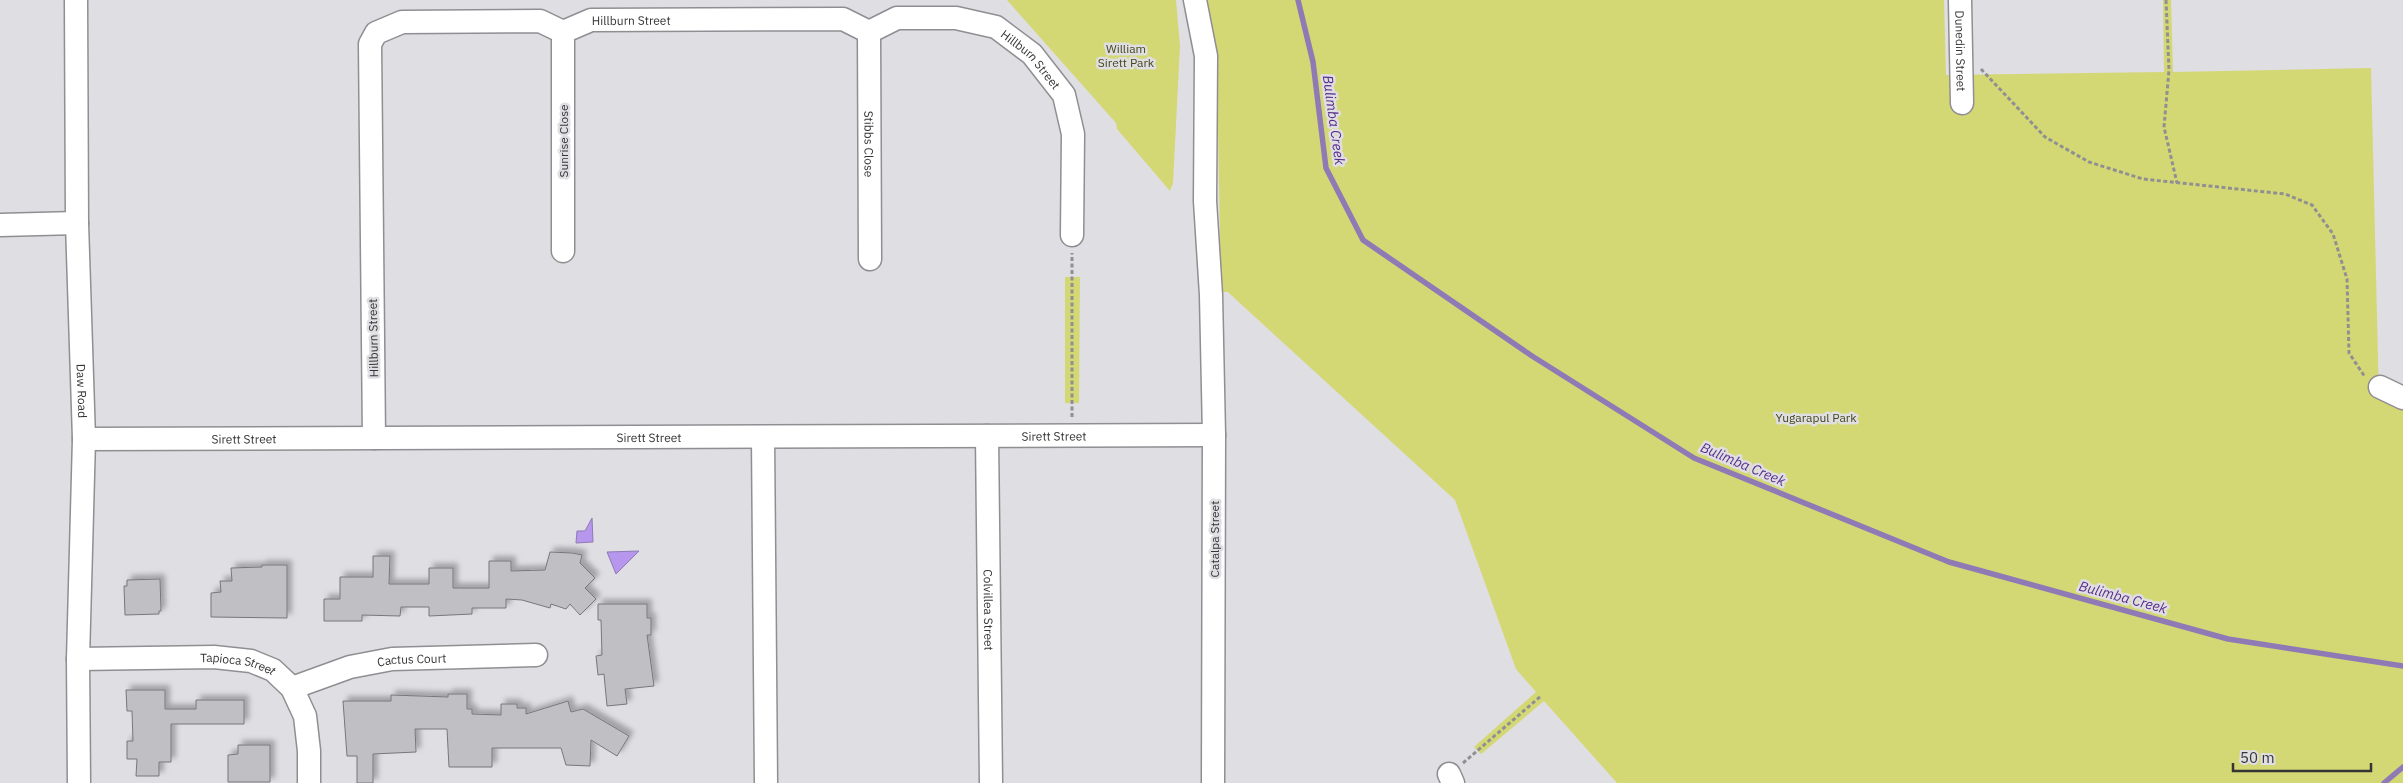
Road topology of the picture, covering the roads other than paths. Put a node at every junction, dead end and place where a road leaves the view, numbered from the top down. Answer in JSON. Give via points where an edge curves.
{"nodes":[{"id":1,"x":76,"y":0,"type":"edge"},
{"id":2,"x":1195,"y":0,"type":"edge"},
{"id":3,"x":1960,"y":0,"type":"edge"},
{"id":4,"x":563,"y":32,"type":"junction"},
{"id":5,"x":869,"y":32,"type":"junction"},
{"id":6,"x":1962,"y":103,"type":"dead end"},
{"id":7,"x":77,"y":223,"type":"junction"},
{"id":8,"x":0,"y":225,"type":"edge"},
{"id":9,"x":1072,"y":235,"type":"road end"},
{"id":10,"x":562,"y":251,"type":"dead end"},
{"id":11,"x":870,"y":259,"type":"dead end"},
{"id":12,"x":2380,"y":387,"type":"road end"},
{"id":13,"x":2403,"y":398,"type":"edge"},
{"id":14,"x":1214,"y":435,"type":"junction"},
{"id":15,"x":987,"y":436,"type":"junction"},
{"id":16,"x":763,"y":437,"type":"junction"},
{"id":17,"x":374,"y":438,"type":"junction"},
{"id":18,"x":84,"y":439,"type":"junction"},
{"id":19,"x":536,"y":655,"type":"dead end"},
{"id":20,"x":78,"y":659,"type":"junction"},
{"id":21,"x":292,"y":688,"type":"junction"},
{"id":22,"x":79,"y":783,"type":"edge"},
{"id":23,"x":309,"y":783,"type":"edge"},
{"id":24,"x":766,"y":783,"type":"edge"},
{"id":25,"x":991,"y":783,"type":"edge"},
{"id":26,"x":1213,"y":783,"type":"edge"}],
"edges":[{"from":1,"to":7,"type":"street","name":"Daw Road"},
{"from":2,"to":14,"type":"street","name":"Catalpa Street","via":[[1206,56],[1204,201],[1211,295]]},
{"from":3,"to":6,"type":"street","name":"Dunedin Street"},
{"from":4,"to":5,"type":"street","name":"Hillburn Street","via":[[591,20],[843,18]]},
{"from":4,"to":10,"type":"street","name":"Sunrise Close"},
{"from":4,"to":17,"type":"street","name":"Hillburn Street","via":[[540,21],[402,22],[376,33],[370,44]]},
{"from":5,"to":9,"type":"street","name":"Hillburn Street","via":[[897,18],[956,18],[996,27],[1032,54],[1064,96],[1073,134]]},
{"from":5,"to":11,"type":"street","name":"Stibbs Close"},
{"from":7,"to":8,"type":"street"},
{"from":7,"to":18,"type":"street","name":"Daw Road"},
{"from":12,"to":13,"type":"street"},
{"from":14,"to":15,"type":"street","name":"Sirett Street"},
{"from":14,"to":26,"type":"street","name":"Catalpa Street"},
{"from":15,"to":16,"type":"street","name":"Sirett Street"},
{"from":15,"to":25,"type":"street","name":"Colvillea Street"},
{"from":16,"to":17,"type":"street","name":"Sirett Street"},
{"from":16,"to":24,"type":"street"},
{"from":17,"to":18,"type":"street","name":"Sirett Street"},
{"from":18,"to":20,"type":"street","name":"Daw Road"},
{"from":19,"to":21,"type":"street","name":"Cactus Court","via":[[392,659],[350,667]]},
{"from":20,"to":21,"type":"street","name":"Tapioca Street","via":[[214,657],[251,661],[273,670]]},
{"from":20,"to":22,"type":"street","name":"Daw Road"},
{"from":21,"to":23,"type":"street","name":"Tapioca Street","via":[[305,716]]}]}
